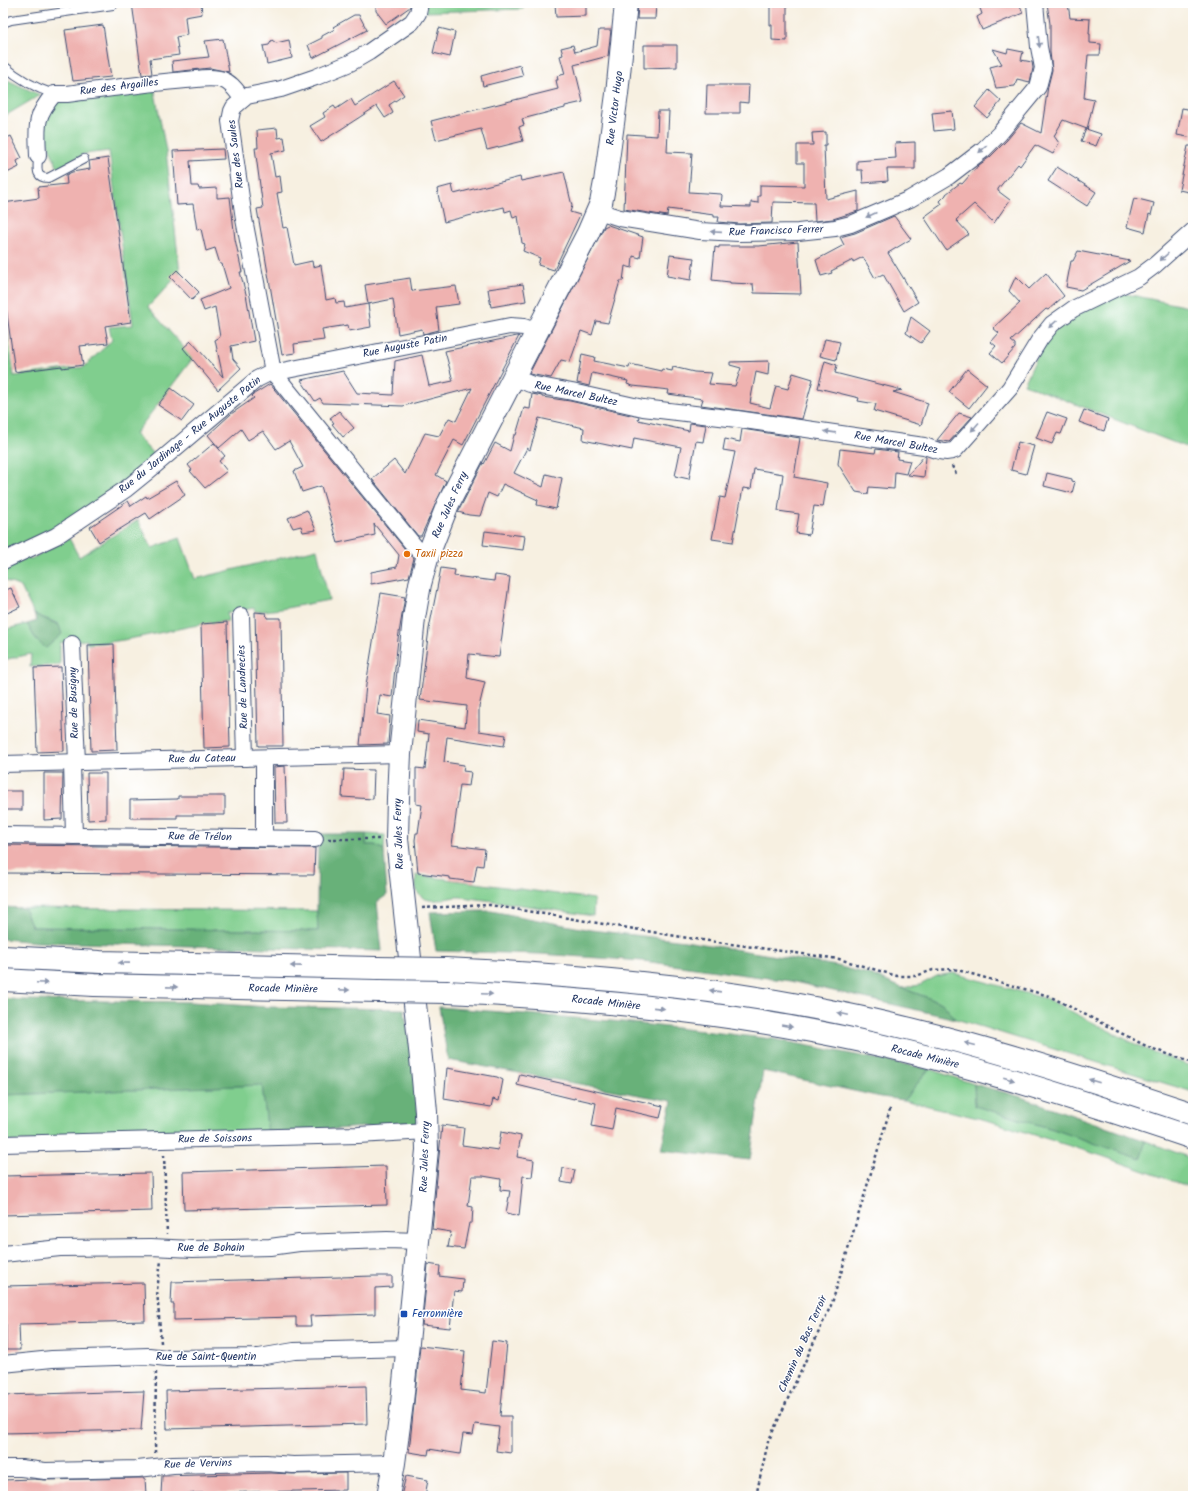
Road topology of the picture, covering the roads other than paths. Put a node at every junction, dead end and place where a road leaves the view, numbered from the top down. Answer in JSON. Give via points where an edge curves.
{"nodes":[{"id":1,"x":113,"y":3,"type":"edge"},
{"id":2,"x":420,"y":3,"type":"edge"},
{"id":3,"x":626,"y":3,"type":"edge"},
{"id":4,"x":1034,"y":3,"type":"edge"},
{"id":5,"x":3,"y":23,"type":"edge"},
{"id":6,"x":3,"y":65,"type":"edge"},
{"id":7,"x":54,"y":94,"type":"junction"},
{"id":8,"x":243,"y":99,"type":"junction"},
{"id":9,"x":38,"y":156,"type":"joint"},
{"id":10,"x":84,"y":159,"type":"dead end"},
{"id":11,"x":598,"y":211,"type":"junction"},
{"id":12,"x":1193,"y":232,"type":"edge"},
{"id":13,"x":536,"y":332,"type":"junction"},
{"id":14,"x":273,"y":372,"type":"junction"},
{"id":15,"x":513,"y":377,"type":"junction"},
{"id":16,"x":428,"y":555,"type":"junction"},
{"id":17,"x":3,"y":561,"type":"edge"},
{"id":18,"x":240,"y":616,"type":"dead end"},
{"id":19,"x":72,"y":644,"type":"dead end"},
{"id":20,"x":400,"y":754,"type":"junction"},
{"id":21,"x":244,"y":758,"type":"junction"},
{"id":22,"x":264,"y":758,"type":"junction"},
{"id":23,"x":74,"y":762,"type":"junction"},
{"id":24,"x":3,"y":764,"type":"edge"},
{"id":25,"x":3,"y":835,"type":"edge"},
{"id":26,"x":74,"y":836,"type":"junction"},
{"id":27,"x":264,"y":838,"type":"junction"},
{"id":28,"x":315,"y":839,"type":"road end"},
{"id":29,"x":3,"y":957,"type":"edge"},
{"id":30,"x":3,"y":980,"type":"edge"},
{"id":31,"x":1132,"y":1093,"type":"junction"},
{"id":32,"x":1193,"y":1103,"type":"edge"},
{"id":33,"x":1110,"y":1110,"type":"junction"},
{"id":34,"x":1193,"y":1114,"type":"edge"},
{"id":35,"x":427,"y":1132,"type":"junction"},
{"id":36,"x":1193,"y":1138,"type":"edge"},
{"id":37,"x":3,"y":1144,"type":"edge"},
{"id":38,"x":1193,"y":1150,"type":"edge"},
{"id":39,"x":419,"y":1242,"type":"junction"},
{"id":40,"x":3,"y":1254,"type":"edge"},
{"id":41,"x":408,"y":1348,"type":"junction"},
{"id":42,"x":3,"y":1364,"type":"edge"},
{"id":43,"x":394,"y":1463,"type":"junction"},
{"id":44,"x":3,"y":1468,"type":"edge"},
{"id":45,"x":388,"y":1496,"type":"edge"}],
"edges":[{"from":1,"to":5,"type":"lane"},
{"from":2,"to":8,"type":"street","via":[[418,13],[412,22],[350,63],[303,82]]},
{"from":3,"to":11,"type":"main road","name":"Rue Victor Hugo","via":[[615,116]]},
{"from":4,"to":11,"type":"street","name":"Rue Francisco Ferrer","one_way":true,"via":[[1043,68],[1038,87],[983,150],[949,176],[910,198],[851,224],[798,232],[700,231],[620,218]]},
{"from":6,"to":7,"type":"lane","via":[[16,77]]},
{"from":7,"to":8,"type":"street","name":"Rue des Argailles","via":[[213,79],[225,81]]},
{"from":7,"to":9,"type":"street","via":[[37,122]]},
{"from":8,"to":14,"type":"street","name":"Rue des Saules","via":[[232,111],[230,122],[244,219]]},
{"from":9,"to":10,"type":"lane","via":[[38,172],[42,178],[48,178]]},
{"from":11,"to":13,"type":"main road","name":"Rue Jules Ferry"},
{"from":12,"to":15,"type":"street","name":"Rue Marcel Bultez","one_way":true,"via":[[1139,277],[1073,309],[1052,324],[1010,388],[951,452],[807,429],[643,408],[530,384]]},
{"from":13,"to":14,"type":"street","name":"Rue Auguste Patin","via":[[524,327],[510,326]]},
{"from":13,"to":15,"type":"main road","name":"Rue Jules Ferry"},
{"from":14,"to":16,"type":"street","name":"Rue du Jardinage - Rue Auguste Patin","via":[[416,548]]},
{"from":14,"to":17,"type":"street","name":"Rue du Jardinage - Rue Auguste Patin","via":[[257,379],[126,489],[56,536]]},
{"from":15,"to":16,"type":"main road","name":"Rue Jules Ferry","via":[[448,504]]},
{"from":16,"to":20,"type":"main road","name":"Rue Jules Ferry","via":[[413,624]]},
{"from":18,"to":21,"type":"street","name":"Rue de Landrecies"},
{"from":19,"to":23,"type":"street","name":"Rue de Busigny"},
{"from":20,"to":22,"type":"street","name":"Rue du Cateau"},
{"from":20,"to":35,"type":"main road","name":"Rue Jules Ferry","via":[[398,839]]},
{"from":21,"to":22,"type":"street","name":"Rue du Cateau"},
{"from":21,"to":23,"type":"street","name":"Rue du Cateau"},
{"from":22,"to":27,"type":"street"},
{"from":23,"to":24,"type":"street","name":"Rue du Cateau"},
{"from":23,"to":26,"type":"street","name":"Rue de Busigny"},
{"from":25,"to":26,"type":"street","name":"Rue de Trélon"},
{"from":26,"to":27,"type":"street","name":"Rue de Trélon"},
{"from":27,"to":28,"type":"street","name":"Rue de Trélon"},
{"from":31,"to":29,"type":"main road","name":"Rocade Minière","one_way":true,"bridge":true,"via":[[1026,1060],[926,1033],[788,1003],[714,991],[618,980],[445,969],[100,962]]},
{"from":30,"to":33,"type":"main road","name":"Rocade Minière","one_way":true,"bridge":true,"via":[[94,985],[448,992],[605,1002],[706,1014],[857,1040],[1028,1084]]},
{"from":31,"to":32,"type":"main road"},
{"from":31,"to":34,"type":"main road","name":"Rocade Minière"},
{"from":33,"to":36,"type":"main road","name":"Rocade Minière"},
{"from":33,"to":38,"type":"main road"},
{"from":35,"to":37,"type":"street","name":"Rue de Soissons"},
{"from":35,"to":39,"type":"main road","name":"Rue Jules Ferry"},
{"from":39,"to":40,"type":"street","name":"Rue de Bohain","via":[[387,1240],[188,1249],[60,1248]]},
{"from":39,"to":41,"type":"main road","name":"Rue Jules Ferry"},
{"from":41,"to":42,"type":"street","name":"Rue de Saint-Quentin","via":[[294,1351],[259,1357],[52,1359]]},
{"from":41,"to":43,"type":"main road","name":"Rue Jules Ferry"},
{"from":43,"to":44,"type":"street","name":"Rue de Vervins","via":[[258,1463],[45,1471]]},
{"from":43,"to":45,"type":"main road","name":"Rue Jules Ferry"}]}
